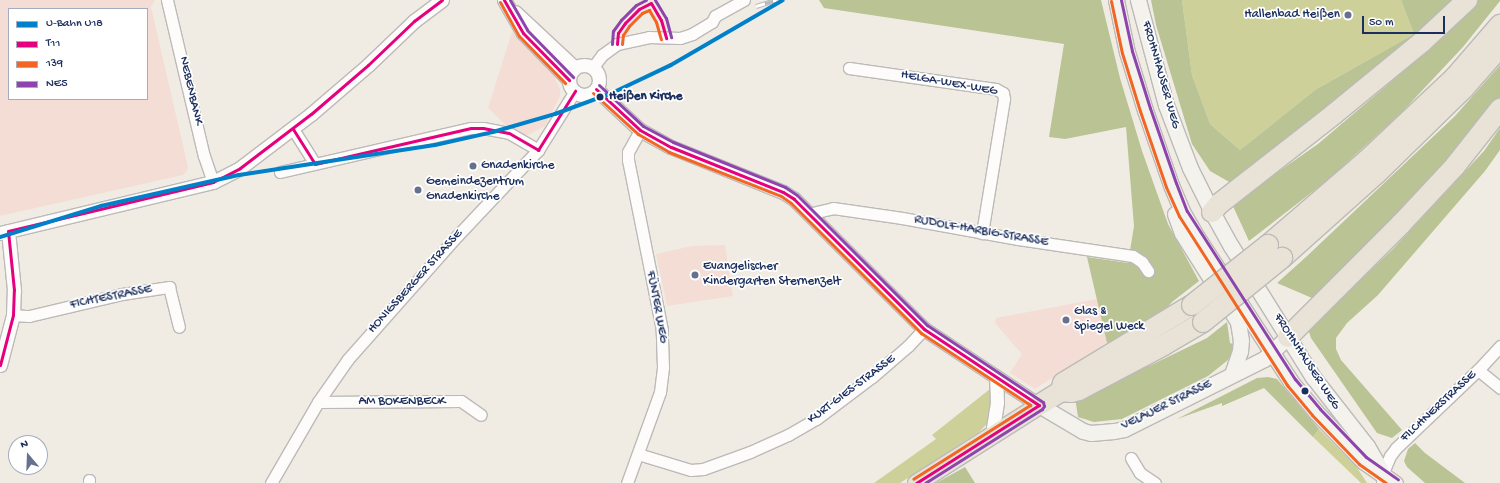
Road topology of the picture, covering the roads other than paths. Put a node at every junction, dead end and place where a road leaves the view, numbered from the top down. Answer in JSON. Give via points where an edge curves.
{"nodes":[{"id":1,"x":167,"y":0,"type":"edge"},
{"id":2,"x":429,"y":0,"type":"edge"},
{"id":3,"x":442,"y":0,"type":"edge"},
{"id":4,"x":744,"y":0,"type":"edge"},
{"id":5,"x":1116,"y":0,"type":"edge"},
{"id":6,"x":1138,"y":0,"type":"edge"},
{"id":7,"x":1467,"y":0,"type":"edge"},
{"id":8,"x":505,"y":1,"type":"edge"},
{"id":9,"x":414,"y":21,"type":"junction"},
{"id":10,"x":1500,"y":25,"type":"edge"},
{"id":11,"x":1500,"y":47,"type":"edge"},
{"id":12,"x":593,"y":67,"type":"junction"},
{"id":13,"x":575,"y":68,"type":"junction"},
{"id":14,"x":849,"y":68,"type":"dead end"},
{"id":15,"x":572,"y":86,"type":"junction"},
{"id":16,"x":596,"y":89,"type":"junction"},
{"id":17,"x":1500,"y":109,"type":"edge"},
{"id":18,"x":293,"y":128,"type":"junction"},
{"id":19,"x":640,"y":130,"type":"junction"},
{"id":20,"x":538,"y":150,"type":"junction"},
{"id":21,"x":315,"y":164,"type":"junction"},
{"id":22,"x":280,"y":172,"type":"dead end"},
{"id":23,"x":213,"y":182,"type":"junction"},
{"id":24,"x":1170,"y":185,"type":"junction"},
{"id":25,"x":1212,"y":212,"type":"junction"},
{"id":26,"x":808,"y":214,"type":"junction"},
{"id":27,"x":4,"y":232,"type":"edge"},
{"id":28,"x":982,"y":233,"type":"junction"},
{"id":29,"x":1197,"y":237,"type":"junction"},
{"id":30,"x":1148,"y":271,"type":"dead end"},
{"id":31,"x":13,"y":315,"type":"junction"},
{"id":32,"x":179,"y":327,"type":"dead end"},
{"id":33,"x":924,"y":329,"type":"junction"},
{"id":34,"x":1288,"y":337,"type":"junction"},
{"id":35,"x":1500,"y":346,"type":"edge"},
{"id":36,"x":1271,"y":353,"type":"junction"},
{"id":37,"x":0,"y":365,"type":"edge"},
{"id":38,"x":1478,"y":370,"type":"junction"},
{"id":39,"x":1232,"y":374,"type":"junction"},
{"id":40,"x":996,"y":378,"type":"junction"},
{"id":41,"x":1500,"y":388,"type":"edge"},
{"id":42,"x":1060,"y":391,"type":"junction"},
{"id":43,"x":318,"y":402,"type":"junction"},
{"id":44,"x":1039,"y":405,"type":"junction"},
{"id":45,"x":481,"y":415,"type":"dead end"},
{"id":46,"x":992,"y":434,"type":"junction"},
{"id":47,"x":638,"y":454,"type":"junction"},
{"id":48,"x":1131,"y":458,"type":"dead end"},
{"id":49,"x":1382,"y":478,"type":"edge"},
{"id":50,"x":270,"y":483,"type":"edge"},
{"id":51,"x":627,"y":483,"type":"edge"},
{"id":52,"x":916,"y":483,"type":"edge"},
{"id":53,"x":1155,"y":483,"type":"edge"},
{"id":54,"x":1396,"y":483,"type":"edge"}],
"edges":[{"from":1,"to":23,"type":"street","name":"NEBENBANK","via":[[204,156]]},
{"from":2,"to":9,"type":"street"},
{"from":3,"to":9,"type":"street"},
{"from":4,"to":12,"type":"street","via":[[715,16],[712,22],[692,34],[680,38],[643,38],[617,44],[602,55]]},
{"from":5,"to":24,"type":"main road","name":"FROHNHAUSER WEG","via":[[1127,52]]},
{"from":6,"to":25,"type":"main road","name":"FROHNHAUSER WEG","via":[[1166,105],[1190,168]]},
{"from":7,"to":25,"type":"highway","via":[[1422,42]]},
{"from":8,"to":13,"type":"street"},
{"from":8,"to":15,"type":"street","via":[[523,33]]},
{"from":9,"to":18,"type":"street","via":[[368,65]]},
{"from":10,"to":42,"type":"highway","bridge":true,"via":[[1455,77],[1373,155],[1268,244],[1192,305],[1063,383]]},
{"from":11,"to":42,"type":"highway","bridge":true,"via":[[1465,87],[1377,173],[1282,258],[1203,322],[1164,346],[1079,390]]},
{"from":12,"to":13,"type":"street","via":[[587,65]]},
{"from":12,"to":16,"type":"street","via":[[599,78]]},
{"from":13,"to":15,"type":"street","via":[[571,73]]},
{"from":14,"to":28,"type":"street","name":"HELGA-WEX-WEG","via":[[996,89],[1003,93]]},
{"from":15,"to":16,"type":"street","via":[[582,94],[590,94]]},
{"from":15,"to":20,"type":"street","name":"HONIGSBERGER STRASSE"},
{"from":16,"to":19,"type":"street"},
{"from":17,"to":34,"type":"highway","via":[[1455,166]]},
{"from":18,"to":21,"type":"street"},
{"from":18,"to":23,"type":"street","via":[[240,168]]},
{"from":19,"to":26,"type":"street","via":[[671,147],[783,192],[794,199]]},
{"from":19,"to":47,"type":"street","name":"FÜNTER WEG","via":[[628,152],[629,171],[664,343],[660,392]]},
{"from":20,"to":21,"type":"street","via":[[509,133],[471,128]]},
{"from":20,"to":43,"type":"street","name":"HONIGSBERGER STRASSE","via":[[457,236],[348,359]]},
{"from":21,"to":22,"type":"street"},
{"from":23,"to":27,"type":"street"},
{"from":24,"to":29,"type":"main road","name":"FROHNHAUSER WEG"},
{"from":24,"to":39,"type":"main road","via":[[1175,214],[1182,233],[1238,322],[1240,351]]},
{"from":25,"to":29,"type":"main road"},
{"from":25,"to":34,"type":"main road","name":"FROHNHAUSER WEG"},
{"from":26,"to":28,"type":"street","name":"RUDOLF-HARBIG-STRASSE","via":[[833,208]]},
{"from":26,"to":33,"type":"street"},
{"from":27,"to":31,"type":"street","via":[[14,290]]},
{"from":28,"to":30,"type":"street","name":"RUDOLF-HARBIG-STRASSE","via":[[1134,256]]},
{"from":29,"to":36,"type":"main road","name":"FROHNHAUSER WEG"},
{"from":31,"to":32,"type":"street","name":"FICHTESTRASSE","via":[[29,316],[122,294],[169,288]]},
{"from":31,"to":37,"type":"street"},
{"from":33,"to":40,"type":"street"},
{"from":33,"to":47,"type":"street","name":"KURT-GIES-STRASSE","via":[[872,377],[816,419],[750,452],[703,469],[691,470]]},
{"from":34,"to":36,"type":"main road","name":"VELAUER STRASSE"},
{"from":34,"to":49,"type":"main road","name":"FROHNHAUSER WEG","via":[[1313,378],[1367,446]]},
{"from":35,"to":38,"type":"street","name":"FILCHNERSTRASSE"},
{"from":36,"to":39,"type":"main road","name":"VELAUER STRASSE"},
{"from":36,"to":49,"type":"main road","name":"FROHNHAUSER WEG","via":[[1316,412]]},
{"from":38,"to":41,"type":"street"},
{"from":38,"to":49,"type":"street","name":"FILCHNERSTRASSE","via":[[1396,448],[1390,456]]},
{"from":39,"to":44,"type":"main road","name":"VELAUER STRASSE","via":[[1152,415],[1114,431],[1083,431]]},
{"from":40,"to":44,"type":"street"},
{"from":40,"to":46,"type":"street","via":[[997,402]]},
{"from":42,"to":44,"type":"highway"},
{"from":43,"to":45,"type":"street","name":"AM BOKENBECK","via":[[461,401]]},
{"from":43,"to":50,"type":"street","name":"HONIGSBERGER STRASSE"},
{"from":44,"to":46,"type":"main road"},
{"from":46,"to":52,"type":"main road"},
{"from":47,"to":51,"type":"street","name":"FÜNTER WEG"},
{"from":48,"to":53,"type":"street","via":[[1140,473]]},
{"from":49,"to":54,"type":"main road"}]}
